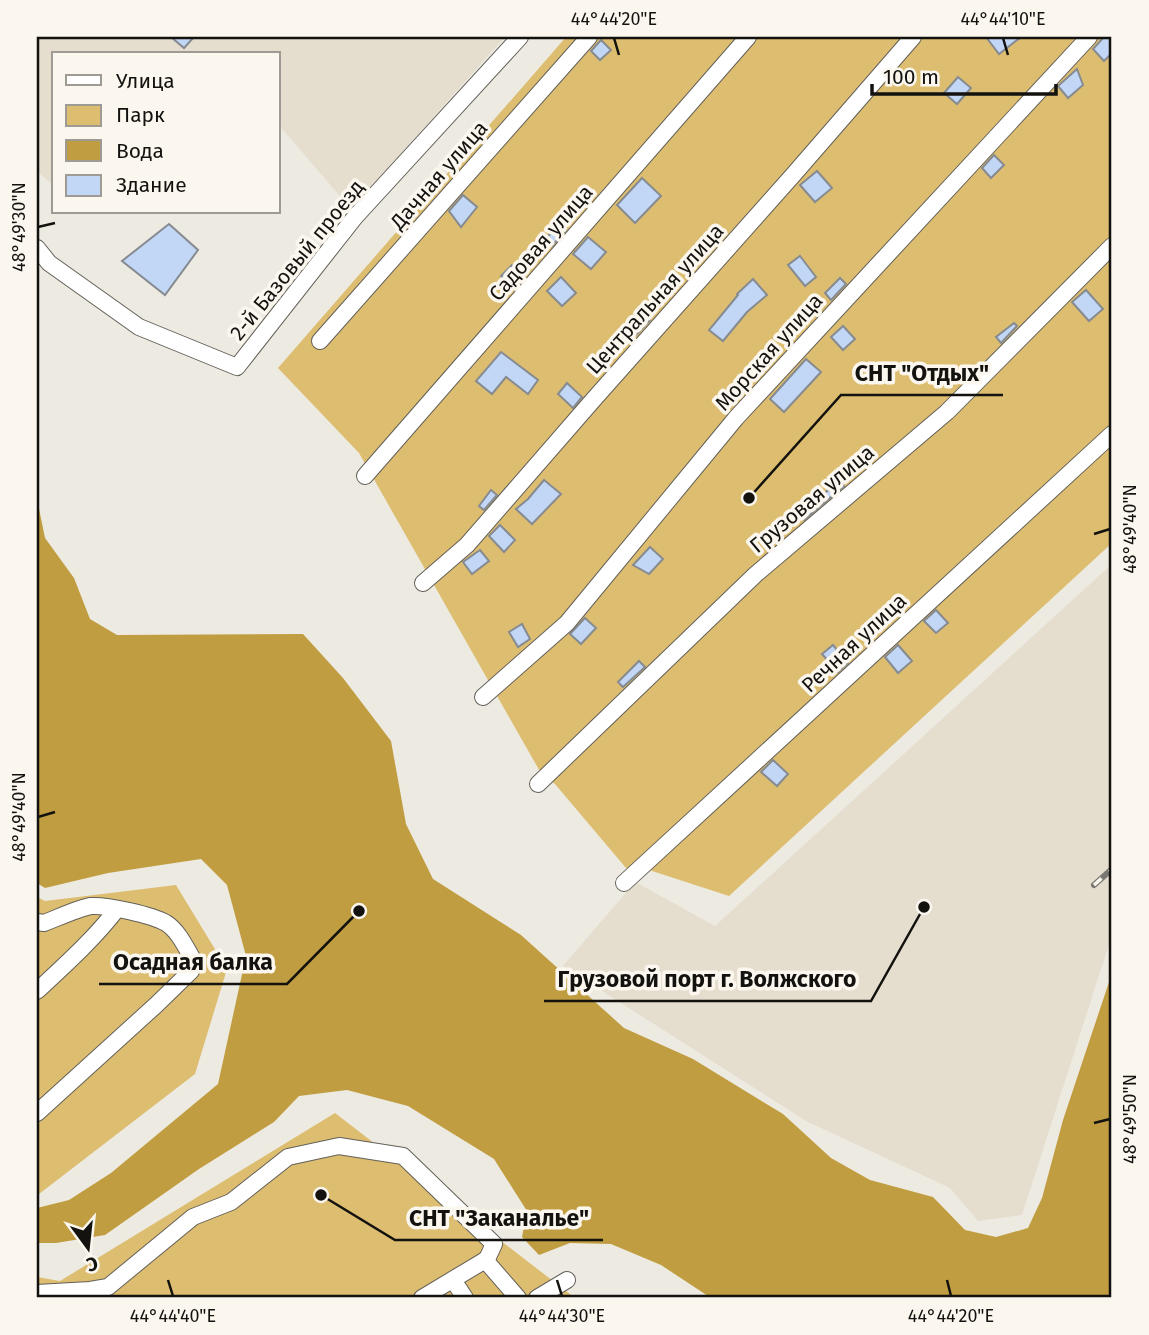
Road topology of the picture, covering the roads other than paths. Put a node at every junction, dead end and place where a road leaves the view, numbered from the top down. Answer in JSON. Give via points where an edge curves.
{"nodes":[{"id":1,"x":520,"y":37,"type":"edge"},
{"id":2,"x":589,"y":37,"type":"edge"},
{"id":3,"x":748,"y":37,"type":"edge"},
{"id":4,"x":913,"y":37,"type":"edge"},
{"id":5,"x":1088,"y":37,"type":"edge"},
{"id":6,"x":1112,"y":246,"type":"edge"},
{"id":7,"x":37,"y":248,"type":"edge"},
{"id":8,"x":320,"y":341,"type":"dead end"},
{"id":9,"x":1112,"y":434,"type":"edge"},
{"id":10,"x":365,"y":476,"type":"dead end"},
{"id":11,"x":423,"y":583,"type":"dead end"},
{"id":12,"x":483,"y":697,"type":"dead end"},
{"id":13,"x":538,"y":784,"type":"dead end"},
{"id":14,"x":624,"y":883,"type":"dead end"},
{"id":15,"x":117,"y":909,"type":"junction"},
{"id":16,"x":37,"y":922,"type":"edge"},
{"id":17,"x":37,"y":990,"type":"edge"},
{"id":18,"x":37,"y":1113,"type":"edge"},
{"id":19,"x":485,"y":1260,"type":"junction"},
{"id":20,"x":453,"y":1280,"type":"junction"},
{"id":21,"x":567,"y":1280,"type":"dead end"},
{"id":22,"x":37,"y":1293,"type":"edge"},
{"id":23,"x":110,"y":1295,"type":"edge"},
{"id":24,"x":422,"y":1298,"type":"edge"},
{"id":25,"x":465,"y":1298,"type":"edge"},
{"id":26,"x":518,"y":1298,"type":"edge"},
{"id":27,"x":537,"y":1298,"type":"edge"}],
"edges":[{"from":1,"to":7,"type":"street","name":"2-й Базовый проезд","via":[[355,217],[237,367],[139,327],[49,263]]},
{"from":2,"to":8,"type":"street","name":"Дачная улица"},
{"from":3,"to":10,"type":"street","name":"Садовая улица"},
{"from":4,"to":11,"type":"street","name":"Центральная улица","via":[[467,545]]},
{"from":5,"to":12,"type":"street","name":"Морская улица","via":[[736,418],[568,623]]},
{"from":6,"to":13,"type":"street","name":"Грузовая улица","via":[[947,412],[756,574]]},
{"from":9,"to":14,"type":"street","name":"Речная улица"},
{"from":15,"to":16,"type":"street","via":[[90,906]]},
{"from":15,"to":17,"type":"street"},
{"from":15,"to":18,"type":"street","via":[[166,923],[195,963],[156,1005]]},
{"from":19,"to":20,"type":"street"},
{"from":19,"to":23,"type":"street","via":[[494,1244],[403,1156],[339,1146],[288,1157],[231,1202],[193,1217]]},
{"from":19,"to":26,"type":"street"},
{"from":20,"to":24,"type":"street"},
{"from":20,"to":25,"type":"street"},
{"from":21,"to":27,"type":"street"},
{"from":22,"to":23,"type":"street","via":[[90,1290]]}]}
